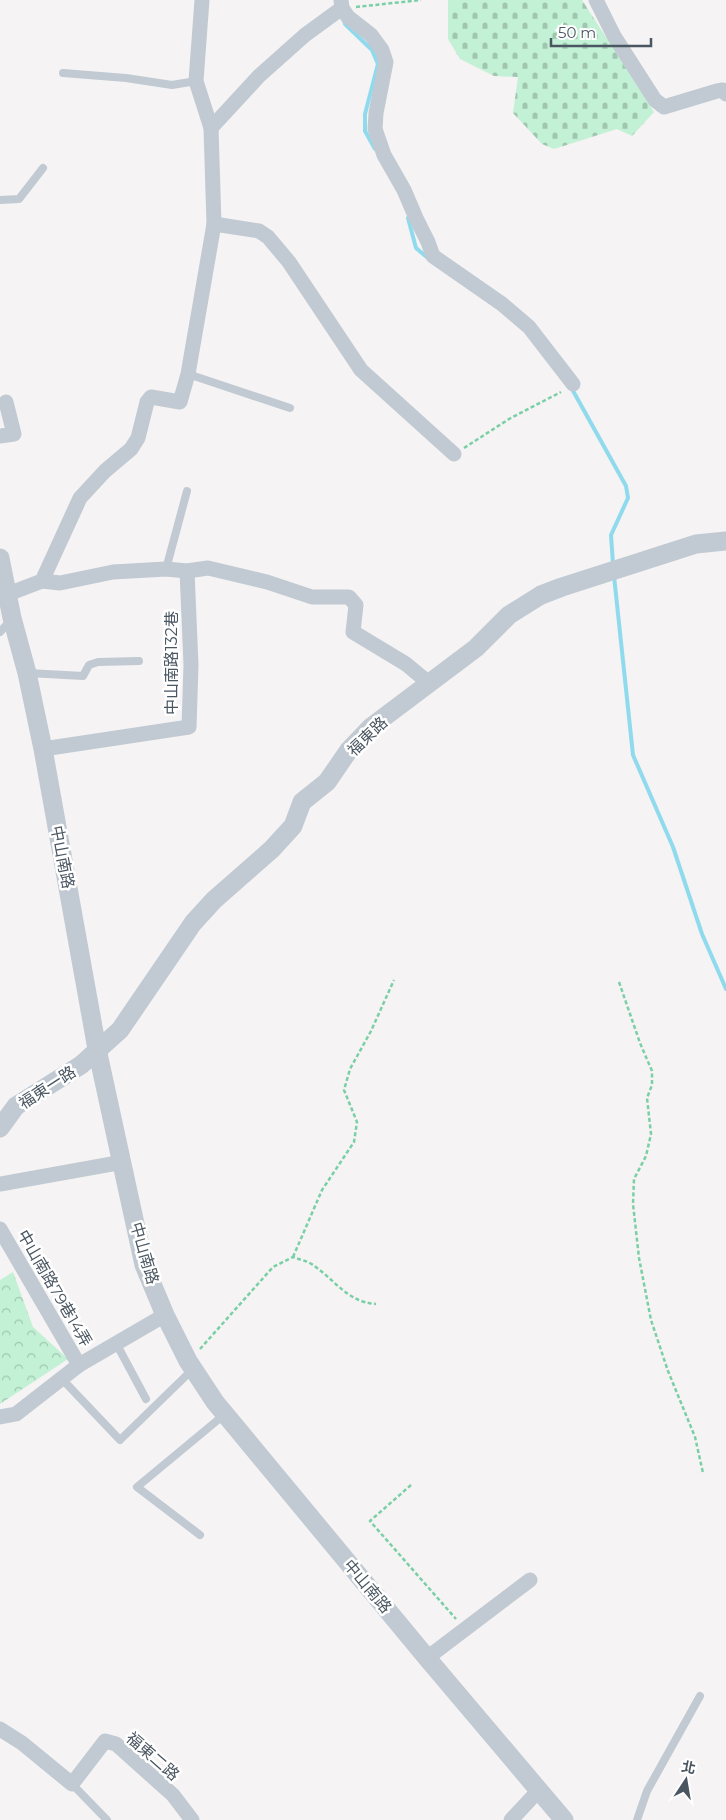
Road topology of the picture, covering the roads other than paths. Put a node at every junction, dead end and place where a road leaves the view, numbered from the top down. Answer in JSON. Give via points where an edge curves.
{"nodes":[{"id":1,"x":202,"y":0,"type":"edge"},
{"id":2,"x":596,"y":0,"type":"edge"},
{"id":3,"x":342,"y":4,"type":"edge"},
{"id":4,"x":63,"y":73,"type":"dead end"},
{"id":5,"x":196,"y":81,"type":"junction"},
{"id":6,"x":726,"y":94,"type":"edge"},
{"id":7,"x":211,"y":128,"type":"junction"},
{"id":8,"x":44,"y":168,"type":"dead end"},
{"id":9,"x":0,"y":200,"type":"edge"},
{"id":10,"x":214,"y":224,"type":"junction"},
{"id":11,"x":188,"y":374,"type":"junction"},
{"id":12,"x":573,"y":384,"type":"dead end"},
{"id":13,"x":6,"y":402,"type":"dead end"},
{"id":14,"x":290,"y":408,"type":"dead end"},
{"id":15,"x":0,"y":436,"type":"edge"},
{"id":16,"x":454,"y":454,"type":"road end"},
{"id":17,"x":187,"y":491,"type":"dead end"},
{"id":18,"x":726,"y":541,"type":"edge"},
{"id":19,"x":0,"y":558,"type":"edge"},
{"id":20,"x":166,"y":569,"type":"junction"},
{"id":21,"x":187,"y":571,"type":"junction"},
{"id":22,"x":42,"y":581,"type":"junction"},
{"id":23,"x":8,"y":594,"type":"junction"},
{"id":24,"x":6,"y":625,"type":"edge"},
{"id":25,"x":139,"y":661,"type":"dead end"},
{"id":26,"x":27,"y":673,"type":"junction"},
{"id":27,"x":430,"y":684,"type":"junction"},
{"id":28,"x":43,"y":749,"type":"junction"},
{"id":29,"x":97,"y":1049,"type":"junction"},
{"id":30,"x":0,"y":1128,"type":"edge"},
{"id":31,"x":122,"y":1162,"type":"junction"},
{"id":32,"x":0,"y":1184,"type":"edge"},
{"id":33,"x":0,"y":1229,"type":"edge"},
{"id":34,"x":165,"y":1315,"type":"junction"},
{"id":35,"x":116,"y":1343,"type":"junction"},
{"id":36,"x":79,"y":1365,"type":"junction"},
{"id":37,"x":191,"y":1365,"type":"junction"},
{"id":38,"x":62,"y":1379,"type":"junction"},
{"id":39,"x":146,"y":1399,"type":"dead end"},
{"id":40,"x":225,"y":1414,"type":"junction"},
{"id":41,"x":0,"y":1417,"type":"edge"},
{"id":42,"x":200,"y":1535,"type":"dead end"},
{"id":43,"x":530,"y":1580,"type":"dead end"},
{"id":44,"x":427,"y":1658,"type":"junction"},
{"id":45,"x":700,"y":1696,"type":"dead end"},
{"id":46,"x":0,"y":1729,"type":"edge"},
{"id":47,"x":72,"y":1784,"type":"junction"},
{"id":48,"x":538,"y":1790,"type":"junction"},
{"id":49,"x":106,"y":1820,"type":"edge"},
{"id":50,"x":192,"y":1820,"type":"edge"},
{"id":51,"x":511,"y":1820,"type":"edge"},
{"id":52,"x":564,"y":1820,"type":"edge"},
{"id":53,"x":637,"y":1820,"type":"edge"}],
"edges":[{"from":1,"to":5,"type":"street"},
{"from":2,"to":6,"type":"street","via":[[655,100],[664,107],[717,91],[723,90]]},
{"from":3,"to":7,"type":"street","via":[[259,76]]},
{"from":3,"to":12,"type":"street","via":[[348,17],[371,35],[382,50],[386,62],[375,129],[384,155],[404,190],[433,256],[529,327]]},
{"from":4,"to":5,"type":"lane","via":[[172,85]]},
{"from":5,"to":7,"type":"street"},
{"from":7,"to":10,"type":"street"},
{"from":8,"to":9,"type":"lane","via":[[19,199]]},
{"from":10,"to":11,"type":"street"},
{"from":10,"to":16,"type":"street","via":[[259,231],[268,237],[289,262],[360,370]]},
{"from":11,"to":14,"type":"lane"},
{"from":11,"to":22,"type":"street","via":[[180,402],[151,397],[147,402],[138,438],[131,449],[80,498]]},
{"from":13,"to":15,"type":"street","via":[[14,434]]},
{"from":17,"to":20,"type":"lane"},
{"from":18,"to":27,"type":"street","name":"福東路","via":[[696,544],[541,595],[509,615],[476,648]]},
{"from":19,"to":23,"type":"street","name":"中山南路"},
{"from":20,"to":21,"type":"street"},
{"from":20,"to":22,"type":"street","via":[[113,572],[60,583]]},
{"from":21,"to":27,"type":"street","via":[[208,568],[312,597],[349,597],[356,605],[353,632],[406,664]]},
{"from":21,"to":28,"type":"street","name":"中山南路132巷","via":[[191,665],[188,727]]},
{"from":22,"to":23,"type":"street"},
{"from":23,"to":24,"type":"street","name":"中山南路"},
{"from":24,"to":26,"type":"street","name":"中山南路"},
{"from":25,"to":26,"type":"lane","via":[[98,662],[89,665],[83,676]]},
{"from":26,"to":28,"type":"street","name":"中山南路"},
{"from":27,"to":29,"type":"street","name":"福東路","via":[[371,727],[349,750],[327,782],[302,802],[293,826],[272,850],[193,923],[120,1030]]},
{"from":28,"to":29,"type":"street","name":"中山南路"},
{"from":29,"to":30,"type":"street","name":"福東一路","via":[[81,1065],[16,1106]]},
{"from":29,"to":31,"type":"street","name":"中山南路"},
{"from":31,"to":32,"type":"street"},
{"from":31,"to":34,"type":"street","name":"中山南路","via":[[144,1266]]},
{"from":33,"to":36,"type":"street","name":"中山南路79巷14弄"},
{"from":34,"to":35,"type":"street"},
{"from":34,"to":37,"type":"street","name":"中山南路"},
{"from":35,"to":36,"type":"street"},
{"from":35,"to":39,"type":"lane"},
{"from":36,"to":38,"type":"street"},
{"from":37,"to":38,"type":"lane","via":[[120,1440]]},
{"from":37,"to":40,"type":"street","name":"中山南路"},
{"from":38,"to":41,"type":"street","via":[[16,1414]]},
{"from":40,"to":42,"type":"lane","via":[[137,1487]]},
{"from":40,"to":44,"type":"street","name":"中山南路"},
{"from":43,"to":44,"type":"street"},
{"from":44,"to":48,"type":"street","name":"中山南路"},
{"from":45,"to":53,"type":"lane","via":[[647,1790]]},
{"from":46,"to":47,"type":"street"},
{"from":47,"to":49,"type":"lane"},
{"from":47,"to":50,"type":"street","name":"福東二路","via":[[105,1741],[116,1744],[173,1796]]},
{"from":48,"to":51,"type":"street"},
{"from":48,"to":52,"type":"street","name":"中山南路"}]}
